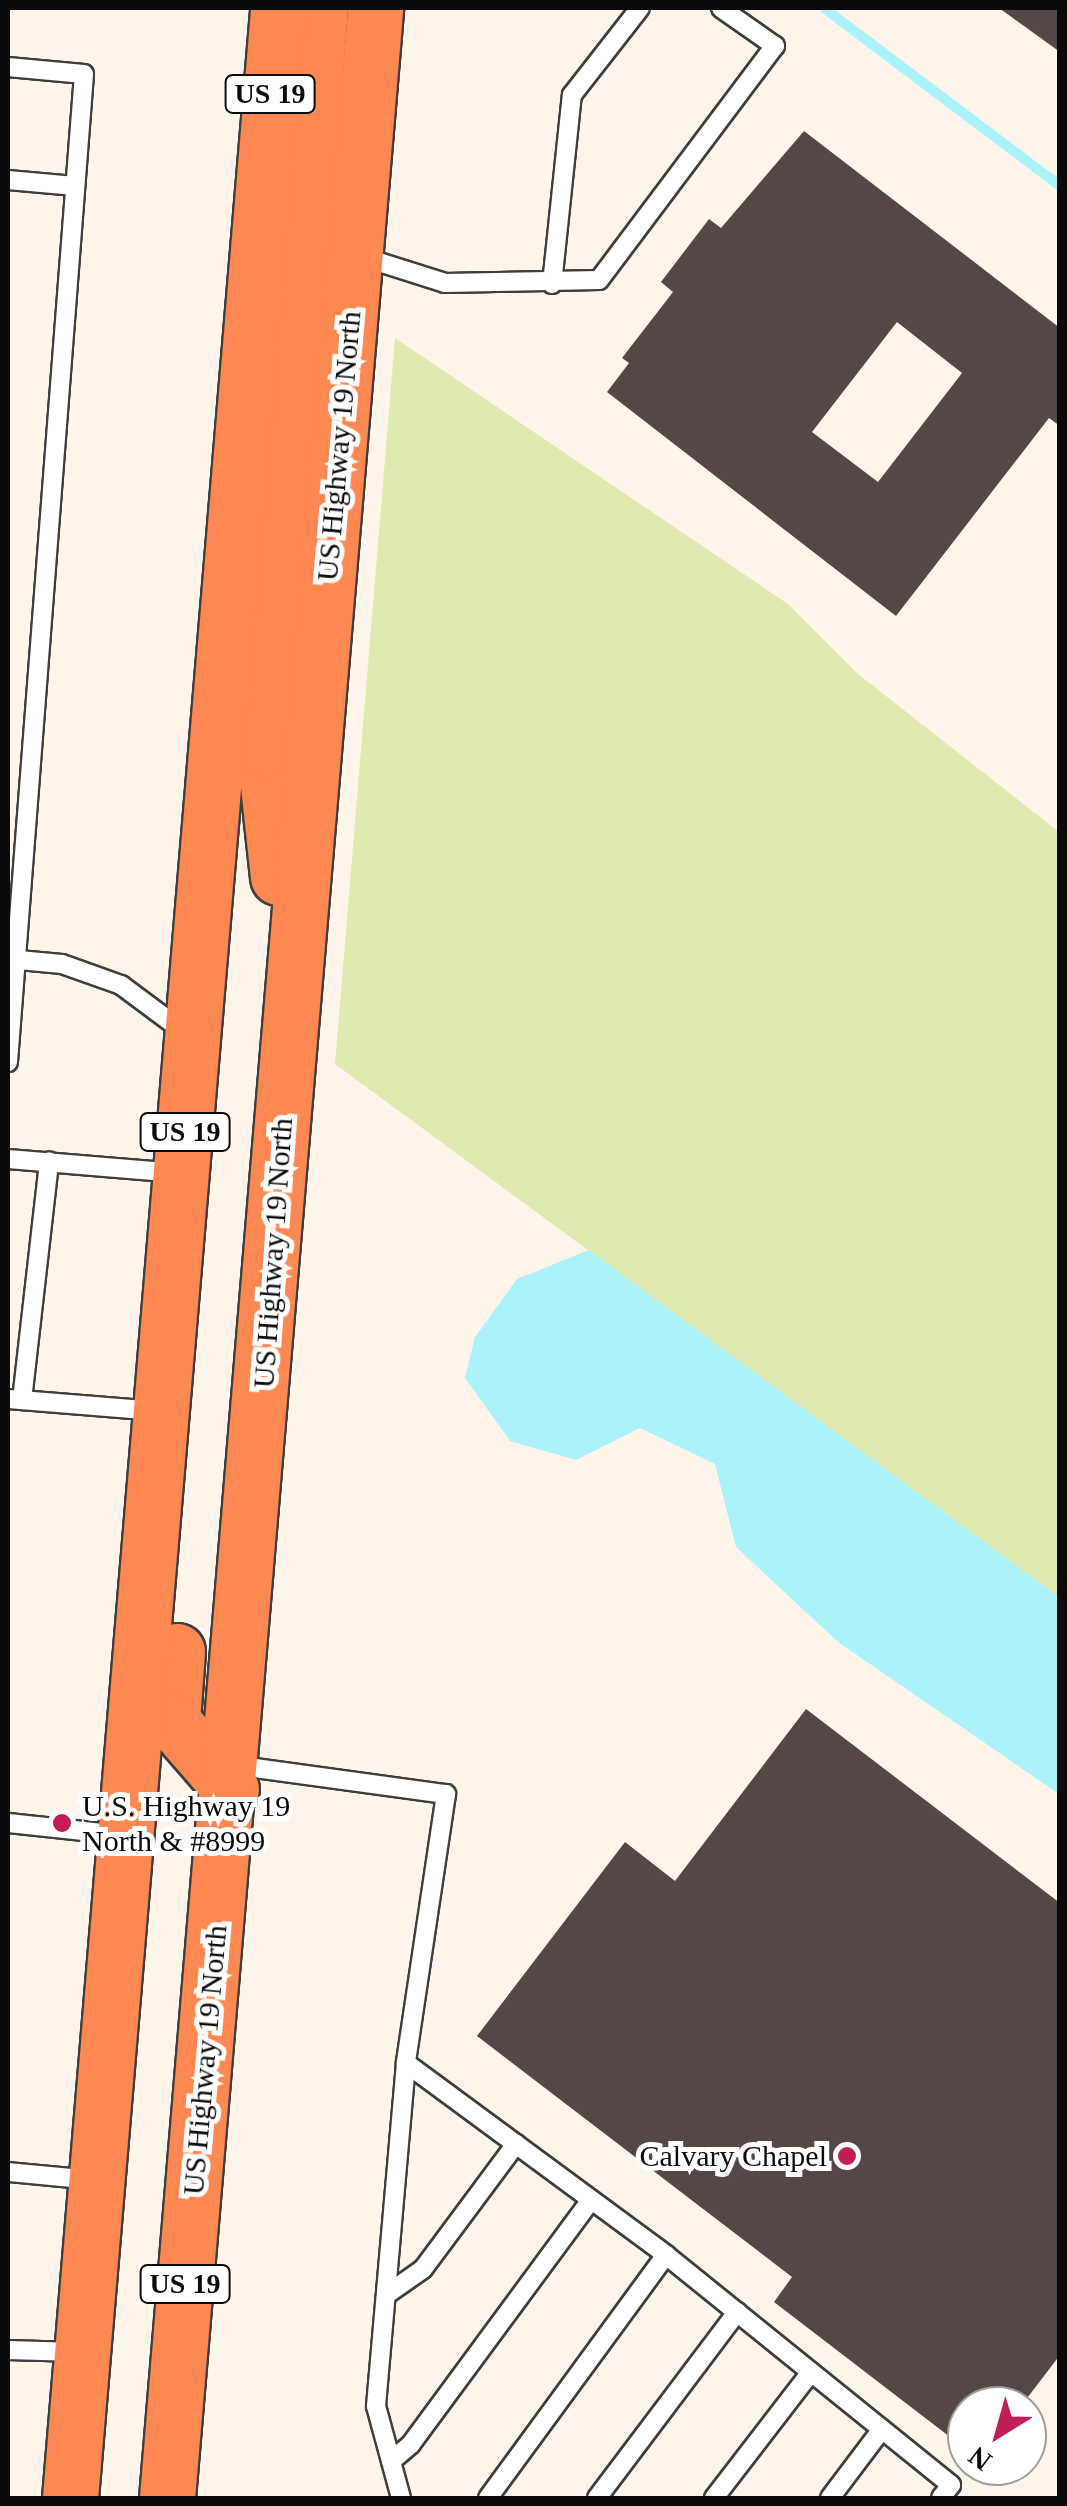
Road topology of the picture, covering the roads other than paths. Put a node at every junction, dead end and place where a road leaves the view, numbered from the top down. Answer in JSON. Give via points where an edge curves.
{"nodes":[{"id":1,"x":278,"y":8,"type":"edge"},
{"id":2,"x":320,"y":8,"type":"edge"},
{"id":3,"x":376,"y":8,"type":"edge"},
{"id":4,"x":640,"y":8,"type":"edge"},
{"id":5,"x":721,"y":8,"type":"edge"},
{"id":6,"x":8,"y":67,"type":"edge"},
{"id":7,"x":8,"y":180,"type":"edge"},
{"id":8,"x":75,"y":186,"type":"junction"},
{"id":9,"x":355,"y":254,"type":"junction"},
{"id":10,"x":552,"y":284,"type":"junction"},
{"id":11,"x":13,"y":960,"type":"edge"},
{"id":12,"x":292,"y":1004,"type":"junction"},
{"id":13,"x":192,"y":1060,"type":"junction"},
{"id":14,"x":8,"y":1062,"type":"edge"},
{"id":15,"x":8,"y":1159,"type":"edge"},
{"id":16,"x":49,"y":1162,"type":"junction"},
{"id":17,"x":182,"y":1173,"type":"junction"},
{"id":18,"x":15,"y":1400,"type":"edge"},
{"id":19,"x":163,"y":1412,"type":"junction"},
{"id":20,"x":232,"y":1777,"type":"junction"},
{"id":21,"x":8,"y":1824,"type":"edge"},
{"id":22,"x":127,"y":1836,"type":"junction"},
{"id":23,"x":406,"y":2063,"type":"junction"},
{"id":24,"x":516,"y":2144,"type":"junction"},
{"id":25,"x":8,"y":2172,"type":"edge"},
{"id":26,"x":97,"y":2181,"type":"junction"},
{"id":27,"x":592,"y":2200,"type":"junction"},
{"id":28,"x":666,"y":2255,"type":"junction"},
{"id":29,"x":386,"y":2295,"type":"junction"},
{"id":30,"x":737,"y":2312,"type":"junction"},
{"id":31,"x":8,"y":2350,"type":"edge"},
{"id":32,"x":82,"y":2352,"type":"junction"},
{"id":33,"x":811,"y":2372,"type":"junction"},
{"id":34,"x":882,"y":2428,"type":"junction"},
{"id":35,"x":391,"y":2461,"type":"junction"},
{"id":36,"x":70,"y":2498,"type":"edge"},
{"id":37,"x":167,"y":2498,"type":"edge"},
{"id":38,"x":401,"y":2498,"type":"edge"},
{"id":39,"x":488,"y":2498,"type":"edge"},
{"id":40,"x":597,"y":2498,"type":"edge"},
{"id":41,"x":714,"y":2498,"type":"edge"},
{"id":42,"x":830,"y":2498,"type":"edge"},
{"id":43,"x":941,"y":2498,"type":"edge"}],
"edges":[{"from":1,"to":13,"type":"highway","number":"US 19"},
{"from":2,"to":12,"type":"highway","via":[[264,749]]},
{"from":3,"to":9,"type":"highway","name":"US Highway 19 North","number":"US 19"},
{"from":4,"to":10,"type":"lane","via":[[572,95]]},
{"from":5,"to":10,"type":"lane","via":[[775,46],[598,280]]},
{"from":6,"to":8,"type":"lane","via":[[84,74]]},
{"from":7,"to":8,"type":"lane"},
{"from":8,"to":11,"type":"lane"},
{"from":9,"to":10,"type":"lane","via":[[446,283]]},
{"from":9,"to":12,"type":"highway","name":"US Highway 19 North","number":"US 19"},
{"from":11,"to":13,"type":"lane","via":[[62,964],[121,985]]},
{"from":11,"to":14,"type":"lane"},
{"from":12,"to":20,"type":"highway","name":"US Highway 19 North","number":"US 19"},
{"from":13,"to":17,"type":"highway","number":"US 19"},
{"from":13,"to":20,"type":"highway","via":[[213,1183],[172,1722]]},
{"from":15,"to":16,"type":"lane"},
{"from":16,"to":17,"type":"lane"},
{"from":16,"to":18,"type":"lane"},
{"from":17,"to":19,"type":"highway","number":"US 19"},
{"from":18,"to":19,"type":"lane"},
{"from":19,"to":22,"type":"highway","number":"US 19"},
{"from":20,"to":23,"type":"lane","via":[[446,1794]]},
{"from":20,"to":37,"type":"highway","name":"US Highway 19 North","number":"US 19"},
{"from":21,"to":22,"type":"lane"},
{"from":22,"to":26,"type":"highway","number":"US 19"},
{"from":23,"to":24,"type":"lane"},
{"from":23,"to":29,"type":"lane"},
{"from":24,"to":27,"type":"lane"},
{"from":24,"to":29,"type":"lane","via":[[423,2269]]},
{"from":25,"to":26,"type":"lane"},
{"from":26,"to":32,"type":"highway","number":"US 19"},
{"from":27,"to":28,"type":"lane"},
{"from":27,"to":35,"type":"lane","via":[[411,2444]]},
{"from":28,"to":30,"type":"lane"},
{"from":28,"to":39,"type":"lane"},
{"from":29,"to":35,"type":"lane","via":[[376,2406]]},
{"from":30,"to":33,"type":"lane"},
{"from":30,"to":40,"type":"lane"},
{"from":31,"to":32,"type":"lane"},
{"from":32,"to":36,"type":"highway","number":"US 19"},
{"from":33,"to":34,"type":"lane"},
{"from":33,"to":41,"type":"lane"},
{"from":34,"to":42,"type":"lane"},
{"from":34,"to":43,"type":"lane","via":[[951,2484]]},
{"from":35,"to":38,"type":"lane"}]}
